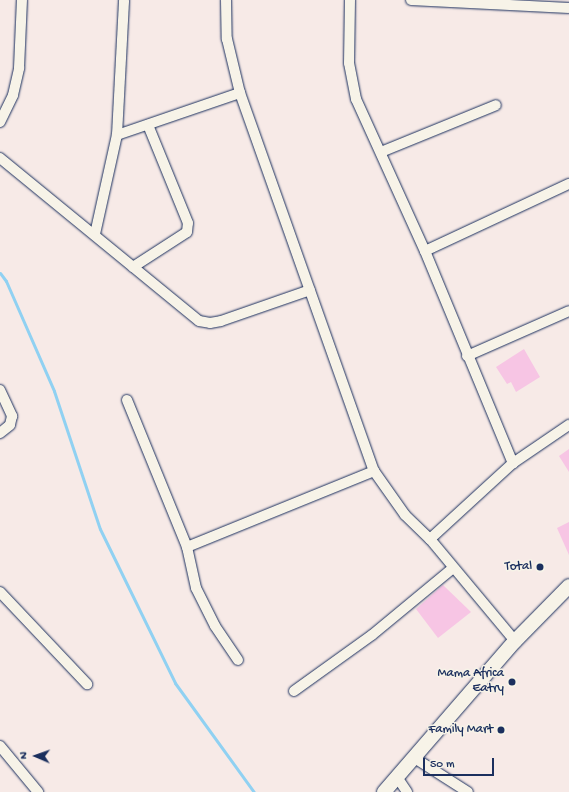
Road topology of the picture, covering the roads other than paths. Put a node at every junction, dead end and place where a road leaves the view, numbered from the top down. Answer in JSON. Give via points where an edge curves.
{"nodes":[{"id":1,"x":22,"y":0,"type":"edge"},
{"id":2,"x":124,"y":0,"type":"edge"},
{"id":3,"x":226,"y":0,"type":"edge"},
{"id":4,"x":350,"y":0,"type":"edge"},
{"id":5,"x":411,"y":0,"type":"edge"},
{"id":6,"x":550,"y":3,"type":"edge"},
{"id":7,"x":569,"y":8,"type":"edge"},
{"id":8,"x":240,"y":93,"type":"junction"},
{"id":9,"x":496,"y":105,"type":"dead end"},
{"id":10,"x":0,"y":122,"type":"edge"},
{"id":11,"x":148,"y":125,"type":"junction"},
{"id":12,"x":117,"y":135,"type":"junction"},
{"id":13,"x":381,"y":152,"type":"junction"},
{"id":14,"x":0,"y":158,"type":"edge"},
{"id":15,"x":569,"y":184,"type":"edge"},
{"id":16,"x":94,"y":234,"type":"junction"},
{"id":17,"x":425,"y":251,"type":"junction"},
{"id":18,"x":133,"y":267,"type":"junction"},
{"id":19,"x":310,"y":290,"type":"junction"},
{"id":20,"x":569,"y":311,"type":"edge"},
{"id":21,"x":467,"y":356,"type":"junction"},
{"id":22,"x":0,"y":390,"type":"edge"},
{"id":23,"x":127,"y":400,"type":"dead end"},
{"id":24,"x":569,"y":425,"type":"edge"},
{"id":25,"x":0,"y":433,"type":"edge"},
{"id":26,"x":513,"y":463,"type":"junction"},
{"id":27,"x":374,"y":471,"type":"junction"},
{"id":28,"x":430,"y":539,"type":"junction"},
{"id":29,"x":187,"y":547,"type":"junction"},
{"id":30,"x":453,"y":568,"type":"junction"},
{"id":31,"x":569,"y":586,"type":"edge"},
{"id":32,"x":1,"y":593,"type":"edge"},
{"id":33,"x":515,"y":641,"type":"junction"},
{"id":34,"x":238,"y":660,"type":"dead end"},
{"id":35,"x":87,"y":684,"type":"dead end"},
{"id":36,"x":294,"y":691,"type":"dead end"},
{"id":37,"x":0,"y":746,"type":"edge"},
{"id":38,"x":413,"y":757,"type":"junction"},
{"id":39,"x":397,"y":777,"type":"junction"},
{"id":40,"x":38,"y":792,"type":"edge"},
{"id":41,"x":384,"y":792,"type":"edge"},
{"id":42,"x":407,"y":792,"type":"edge"},
{"id":43,"x":468,"y":792,"type":"edge"}],
"edges":[{"from":1,"to":10,"type":"street","via":[[19,68],[13,95]]},
{"from":2,"to":12,"type":"street"},
{"from":3,"to":8,"type":"street","via":[[227,40]]},
{"from":4,"to":13,"type":"street","via":[[351,82]]},
{"from":5,"to":6,"type":"street"},
{"from":6,"to":7,"type":"street"},
{"from":8,"to":11,"type":"street"},
{"from":8,"to":19,"type":"street"},
{"from":9,"to":13,"type":"street"},
{"from":11,"to":12,"type":"street"},
{"from":11,"to":18,"type":"street","via":[[188,223],[187,232]]},
{"from":12,"to":16,"type":"street"},
{"from":13,"to":17,"type":"street"},
{"from":14,"to":16,"type":"street"},
{"from":15,"to":17,"type":"street"},
{"from":16,"to":18,"type":"street"},
{"from":17,"to":21,"type":"street"},
{"from":18,"to":19,"type":"street","via":[[199,321],[210,323]]},
{"from":19,"to":27,"type":"street"},
{"from":20,"to":21,"type":"street"},
{"from":21,"to":26,"type":"street"},
{"from":22,"to":25,"type":"street","via":[[12,416],[10,425]]},
{"from":23,"to":29,"type":"street"},
{"from":24,"to":26,"type":"street"},
{"from":26,"to":28,"type":"street"},
{"from":27,"to":28,"type":"street","via":[[405,515]]},
{"from":27,"to":29,"type":"street"},
{"from":28,"to":30,"type":"street"},
{"from":29,"to":34,"type":"street","via":[[196,588],[215,626]]},
{"from":30,"to":33,"type":"street"},
{"from":30,"to":36,"type":"street","via":[[372,635]]},
{"from":31,"to":33,"type":"street"},
{"from":32,"to":35,"type":"street"},
{"from":33,"to":38,"type":"street"},
{"from":37,"to":40,"type":"street"},
{"from":38,"to":39,"type":"street"},
{"from":38,"to":43,"type":"street"},
{"from":39,"to":41,"type":"street"},
{"from":39,"to":42,"type":"street"}]}
